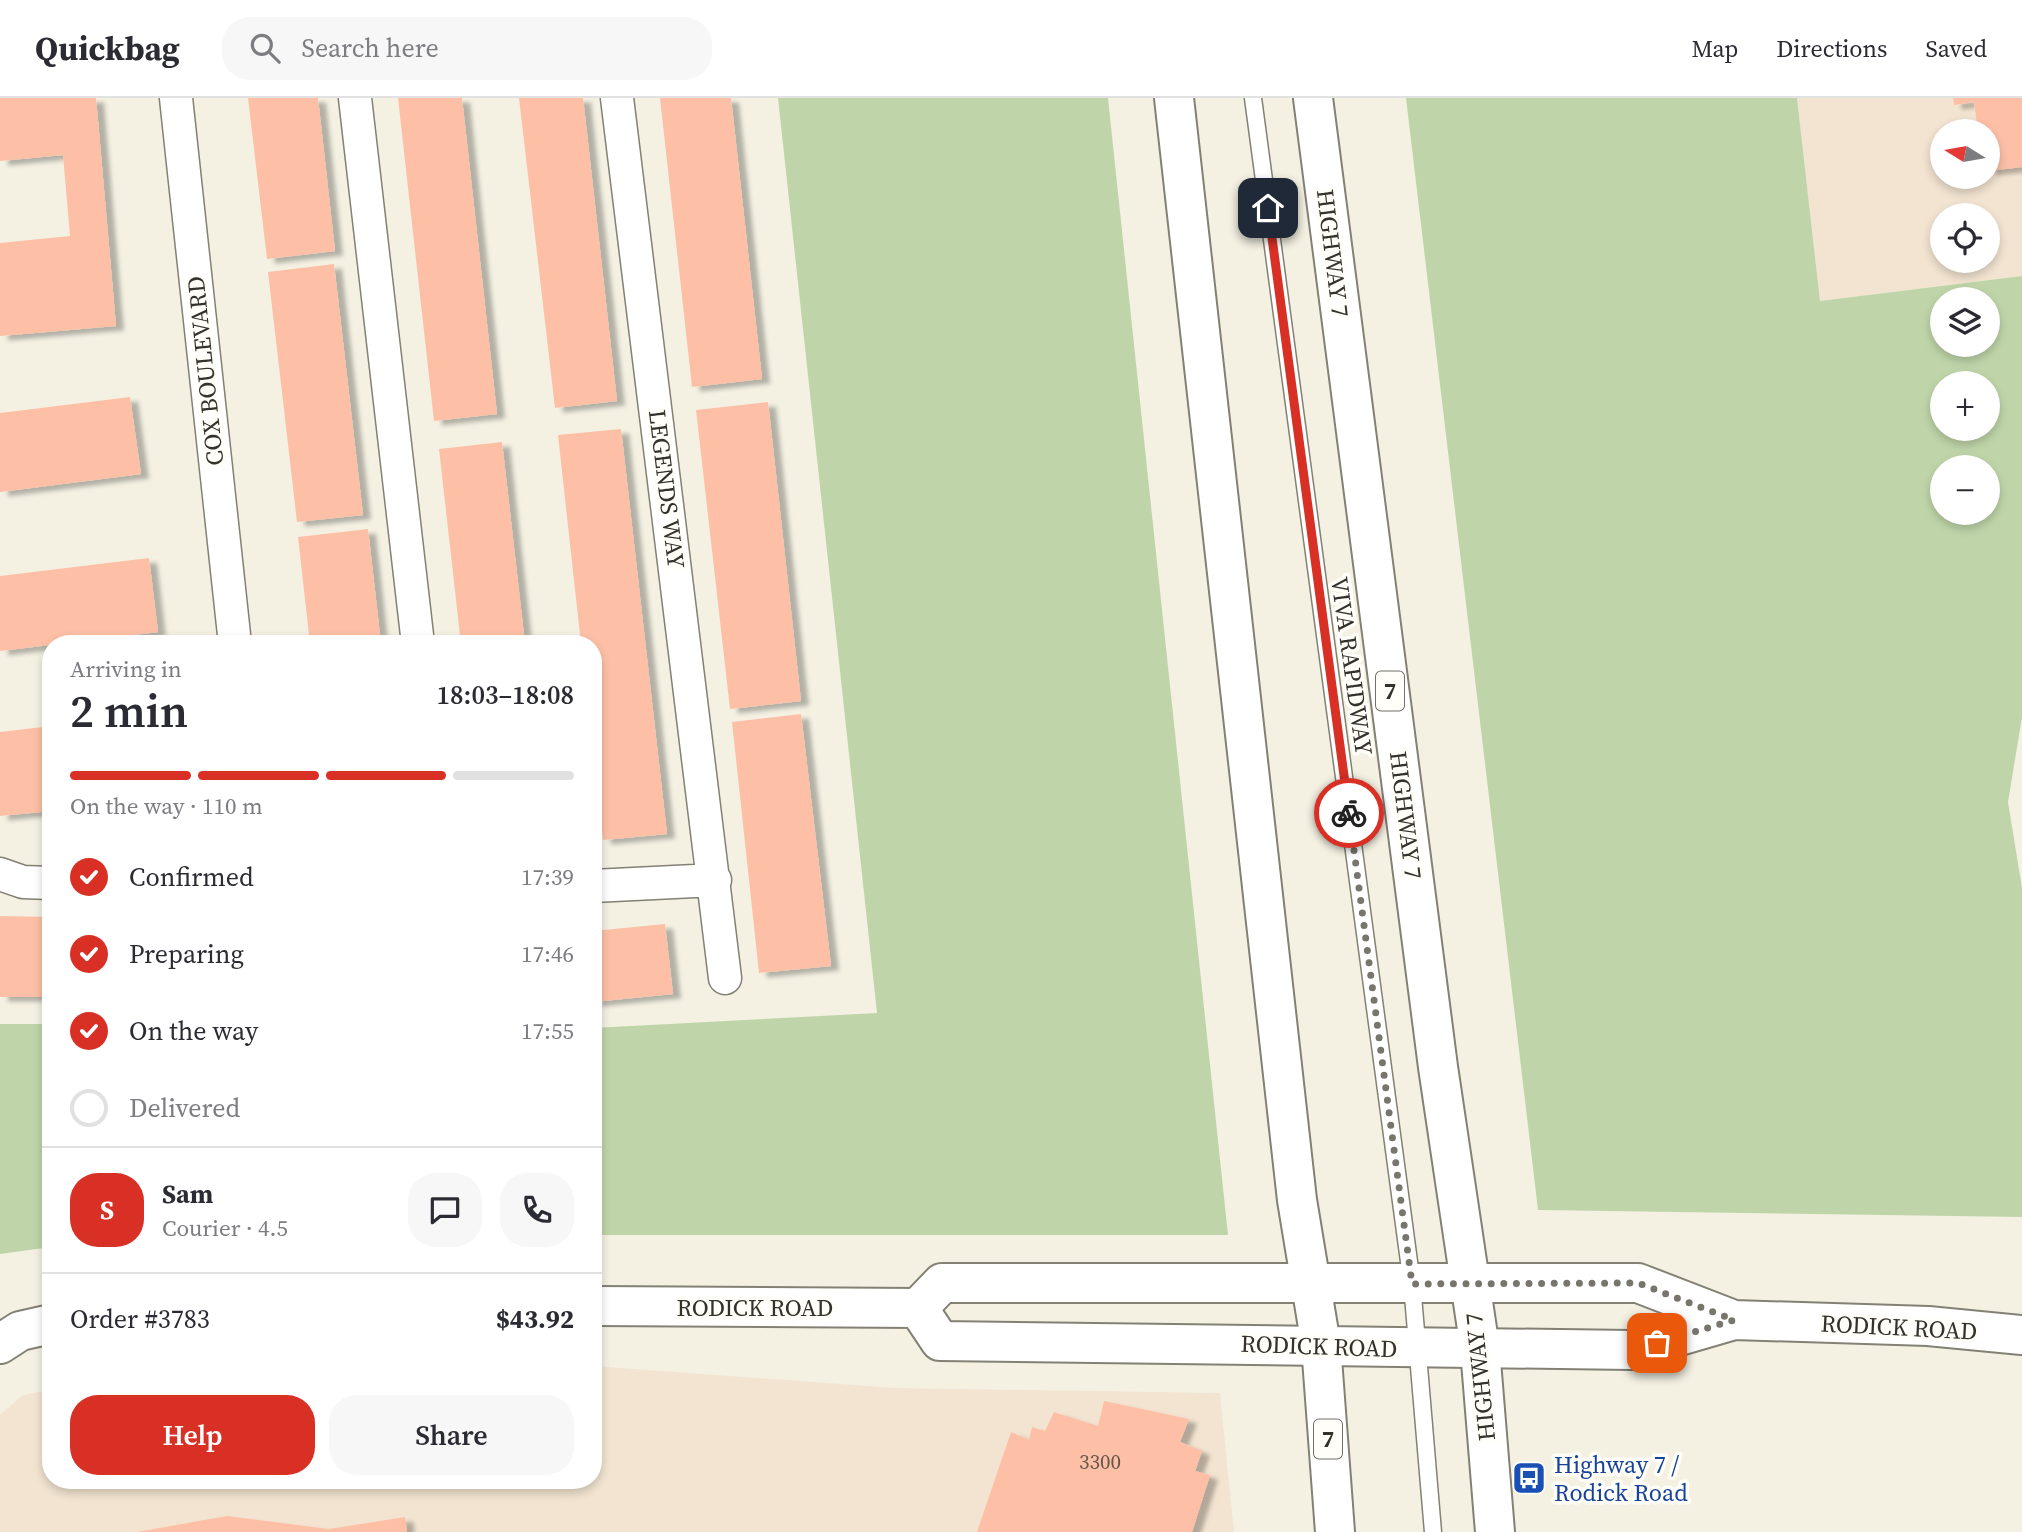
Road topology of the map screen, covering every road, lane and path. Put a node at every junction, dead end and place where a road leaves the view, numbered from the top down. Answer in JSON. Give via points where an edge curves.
{"nodes":[{"id":1,"x":176,"y":98,"type":"edge"},
{"id":2,"x":355,"y":98,"type":"edge"},
{"id":3,"x":617,"y":98,"type":"edge"},
{"id":4,"x":1174,"y":98,"type":"edge"},
{"id":5,"x":1253,"y":98,"type":"edge"},
{"id":6,"x":1313,"y":98,"type":"edge"},
{"id":7,"x":234,"y":635,"type":"edge"},
{"id":8,"x":417,"y":635,"type":"edge"},
{"id":9,"x":0,"y":874,"type":"edge"},
{"id":10,"x":715,"y":880,"type":"junction"},
{"id":11,"x":42,"y":883,"type":"edge"},
{"id":12,"x":602,"y":886,"type":"edge"},
{"id":13,"x":725,"y":978,"type":"dead end"},
{"id":14,"x":1311,"y":1282,"type":"junction"},
{"id":15,"x":1412,"y":1284,"type":"junction"},
{"id":16,"x":1469,"y":1284,"type":"junction"},
{"id":17,"x":602,"y":1306,"type":"edge"},
{"id":18,"x":918,"y":1308,"type":"junction"},
{"id":19,"x":1734,"y":1320,"type":"junction"},
{"id":20,"x":42,"y":1326,"type":"edge"},
{"id":21,"x":2022,"y":1335,"type":"edge"},
{"id":22,"x":0,"y":1344,"type":"edge"},
{"id":23,"x":1321,"y":1345,"type":"junction"},
{"id":24,"x":1418,"y":1349,"type":"junction"},
{"id":25,"x":1480,"y":1349,"type":"junction"},
{"id":26,"x":1335,"y":1532,"type":"edge"},
{"id":27,"x":1433,"y":1532,"type":"edge"},
{"id":28,"x":1495,"y":1532,"type":"edge"}],
"edges":[{"from":1,"to":7,"type":"street","name":"COX BOULEVARD"},
{"from":2,"to":8,"type":"street"},
{"from":3,"to":10,"type":"street","name":"LEGENDS WAY"},
{"from":4,"to":14,"type":"main road","number":"7","via":[[1297,1200]]},
{"from":5,"to":15,"type":"lane","name":"VIVA RAPIDWAY"},
{"from":6,"to":16,"type":"main road","name":"HIGHWAY 7","number":"7"},
{"from":9,"to":11,"type":"street"},
{"from":10,"to":12,"type":"street"},
{"from":10,"to":13,"type":"street","name":"LEGENDS WAY"},
{"from":14,"to":15,"type":"main road","name":"RODICK ROAD"},
{"from":14,"to":18,"type":"main road","name":"RODICK ROAD","via":[[942,1283]]},
{"from":14,"to":23,"type":"main road","number":"7"},
{"from":15,"to":16,"type":"main road","name":"RODICK ROAD"},
{"from":15,"to":24,"type":"lane","name":"VIVA RAPIDWAY"},
{"from":16,"to":19,"type":"main road","name":"RODICK ROAD","via":[[1638,1283]]},
{"from":16,"to":25,"type":"main road","name":"HIGHWAY 7","number":"7"},
{"from":17,"to":18,"type":"main road","name":"RODICK ROAD"},
{"from":18,"to":23,"type":"main road","name":"RODICK ROAD","via":[[940,1341]]},
{"from":19,"to":21,"type":"main road","name":"RODICK ROAD","via":[[1928,1326]]},
{"from":19,"to":25,"type":"main road","name":"RODICK ROAD","via":[[1631,1350]]},
{"from":20,"to":22,"type":"main road","via":[[20,1331]]},
{"from":23,"to":24,"type":"main road","name":"RODICK ROAD"},
{"from":23,"to":26,"type":"main road","number":"7"},
{"from":24,"to":25,"type":"main road","name":"RODICK ROAD"},
{"from":24,"to":27,"type":"lane","name":"VIVA RAPIDWAY"},
{"from":25,"to":28,"type":"main road","name":"HIGHWAY 7","number":"7"}]}
